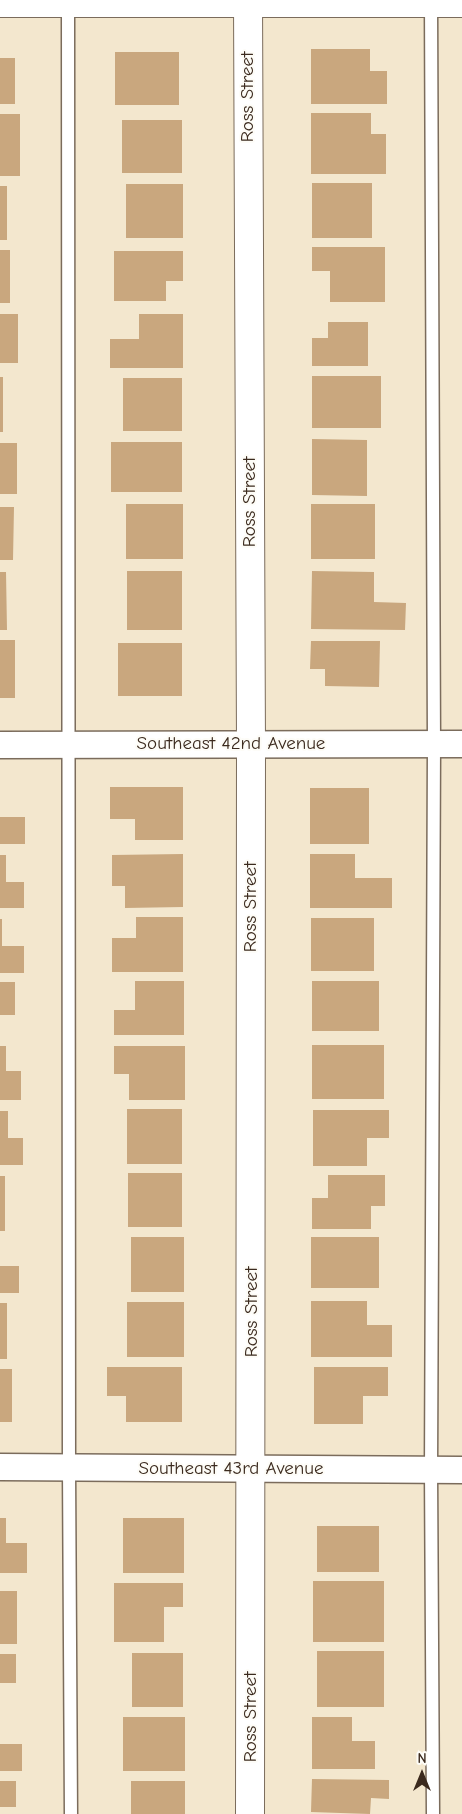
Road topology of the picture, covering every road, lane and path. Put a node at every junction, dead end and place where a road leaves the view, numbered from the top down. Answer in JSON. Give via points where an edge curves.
{"nodes":[{"id":1,"x":68,"y":1,"type":"edge"},
{"id":2,"x":248,"y":1,"type":"edge"},
{"id":3,"x":431,"y":1,"type":"edge"},
{"id":4,"x":0,"y":3,"type":"edge"},
{"id":5,"x":462,"y":3,"type":"edge"},
{"id":6,"x":69,"y":744,"type":"junction"},
{"id":7,"x":251,"y":744,"type":"junction"},
{"id":8,"x":434,"y":744,"type":"junction"},
{"id":9,"x":462,"y":744,"type":"edge"},
{"id":10,"x":0,"y":745,"type":"edge"},
{"id":11,"x":0,"y":1467,"type":"edge"},
{"id":12,"x":69,"y":1469,"type":"junction"},
{"id":13,"x":252,"y":1470,"type":"junction"},
{"id":14,"x":431,"y":1470,"type":"junction"},
{"id":15,"x":462,"y":1470,"type":"edge"},
{"id":16,"x":71,"y":1814,"type":"edge"},
{"id":17,"x":250,"y":1814,"type":"edge"},
{"id":18,"x":433,"y":1814,"type":"edge"}],
"edges":[{"from":1,"to":2,"type":"street"},
{"from":1,"to":4,"type":"street"},
{"from":1,"to":6,"type":"lane"},
{"from":2,"to":3,"type":"street"},
{"from":2,"to":7,"type":"street","name":"Ross Street"},
{"from":3,"to":5,"type":"street"},
{"from":3,"to":8,"type":"lane"},
{"from":6,"to":7,"type":"street","name":"Southeast 42nd Avenue"},
{"from":6,"to":10,"type":"street","name":"Southeast 42nd Avenue"},
{"from":6,"to":12,"type":"lane"},
{"from":7,"to":8,"type":"street","name":"Southeast 42nd Avenue"},
{"from":7,"to":13,"type":"street","name":"Ross Street"},
{"from":8,"to":9,"type":"street","name":"Southeast 42nd Avenue"},
{"from":8,"to":14,"type":"lane"},
{"from":11,"to":12,"type":"street","name":"Southeast 43rd Avenue"},
{"from":12,"to":13,"type":"street","name":"Southeast 43rd Avenue"},
{"from":12,"to":16,"type":"lane"},
{"from":13,"to":14,"type":"street","name":"Southeast 43rd Avenue"},
{"from":13,"to":17,"type":"street","name":"Ross Street"},
{"from":14,"to":15,"type":"street","name":"Southeast 43rd Avenue"},
{"from":14,"to":18,"type":"lane"}]}
